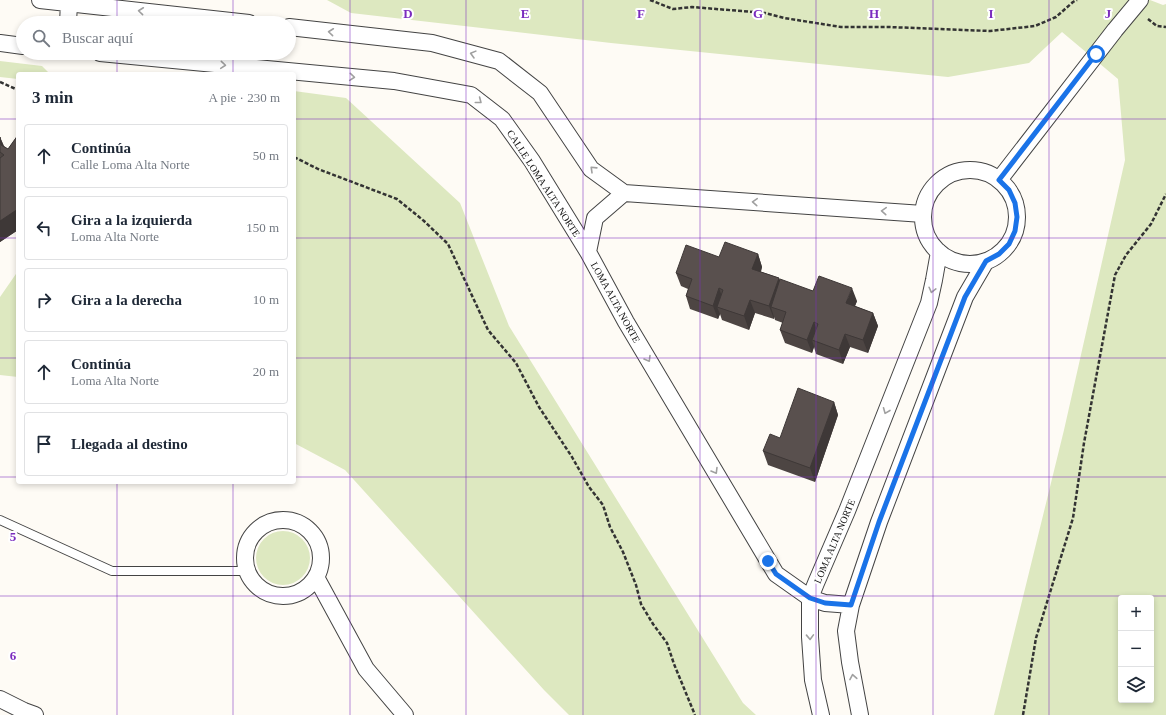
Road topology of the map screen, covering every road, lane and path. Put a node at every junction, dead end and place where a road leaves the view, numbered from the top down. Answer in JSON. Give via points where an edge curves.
{"nodes":[{"id":1,"x":40,"y":0,"type":"edge"},
{"id":2,"x":650,"y":0,"type":"edge"},
{"id":3,"x":1077,"y":0,"type":"edge"},
{"id":4,"x":1140,"y":0,"type":"edge"},
{"id":5,"x":69,"y":2,"type":"edge"},
{"id":6,"x":68,"y":16,"type":"edge"},
{"id":7,"x":189,"y":16,"type":"edge"},
{"id":8,"x":296,"y":28,"type":"edge"},
{"id":9,"x":0,"y":44,"type":"edge"},
{"id":10,"x":16,"y":45,"type":"edge"},
{"id":11,"x":174,"y":60,"type":"edge"},
{"id":12,"x":0,"y":82,"type":"edge"},
{"id":13,"x":16,"y":89,"type":"edge"},
{"id":14,"x":296,"y":158,"type":"edge"},
{"id":15,"x":999,"y":180,"type":"junction"},
{"id":16,"x":624,"y":193,"type":"junction"},
{"id":17,"x":1166,"y":194,"type":"edge"},
{"id":18,"x":923,"y":214,"type":"junction"},
{"id":19,"x":588,"y":252,"type":"junction"},
{"id":20,"x":939,"y":252,"type":"junction"},
{"id":21,"x":986,"y":261,"type":"junction"},
{"id":22,"x":0,"y":520,"type":"edge"},
{"id":23,"x":246,"y":571,"type":"junction"},
{"id":24,"x":316,"y":577,"type":"junction"},
{"id":25,"x":810,"y":598,"type":"junction"},
{"id":26,"x":851,"y":605,"type":"junction"},
{"id":27,"x":0,"y":699,"type":"edge"},
{"id":28,"x":35,"y":715,"type":"edge"},
{"id":29,"x":405,"y":715,"type":"edge"},
{"id":30,"x":695,"y":715,"type":"edge"},
{"id":31,"x":821,"y":715,"type":"edge"},
{"id":32,"x":860,"y":715,"type":"edge"},
{"id":33,"x":1022,"y":715,"type":"edge"}],
"edges":[{"from":1,"to":5,"type":"street"},
{"from":2,"to":3,"type":"path","via":[[673,9],[765,13],[841,27],[990,31],[1035,26],[1056,17]]},
{"from":4,"to":15,"type":"street"},
{"from":5,"to":6,"type":"street"},
{"from":7,"to":5,"type":"street","one_way":true},
{"from":16,"to":8,"type":"street","one_way":true,"via":[[591,169],[540,93],[499,61],[432,43]]},
{"from":9,"to":10,"type":"street"},
{"from":11,"to":19,"type":"street","name":"CALLE LOMA ALTA NORTE","one_way":true,"via":[[394,81],[471,95],[502,118],[532,161]]},
{"from":12,"to":13,"type":"path"},
{"from":14,"to":30,"type":"path","via":[[397,199],[448,244],[488,330],[516,363],[539,406],[603,505],[636,585],[641,604],[667,643]]},
{"from":15,"to":18,"type":"street","via":[[986,173],[972,170],[957,172],[944,178],[934,188],[926,200]]},
{"from":15,"to":21,"type":"street","via":[[1009,190],[1015,203],[1015,231],[1009,244],[999,254]]},
{"from":18,"to":16,"type":"street","one_way":true},
{"from":16,"to":19,"type":"street","via":[[595,218]]},
{"from":17,"to":33,"type":"path","via":[[1151,224],[1126,255],[1115,275],[1073,518],[1036,638]]},
{"from":18,"to":20,"type":"street","via":[[930,241]]},
{"from":19,"to":25,"type":"street","name":"LOMA ALTA NORTE","one_way":true,"via":[[626,322],[776,574]]},
{"from":20,"to":21,"type":"street","via":[[961,263],[974,264]]},
{"from":20,"to":25,"type":"street","name":"LOMA ALTA NORTE","one_way":true,"via":[[929,303],[847,512]]},
{"from":21,"to":26,"type":"street","via":[[965,297],[877,528]]},
{"from":22,"to":23,"type":"lane","via":[[112,571]]},
{"from":23,"to":24,"type":"street","via":[[262,590],[280,596],[298,593]]},
{"from":23,"to":24,"type":"street","via":[[246,546],[252,536],[261,526],[272,521],[285,520],[298,523],[316,540],[320,552],[320,565]]},
{"from":24,"to":29,"type":"street","via":[[366,669]]},
{"from":25,"to":26,"type":"street","via":[[825,603]]},
{"from":25,"to":31,"type":"street","one_way":true,"via":[[813,680]]},
{"from":32,"to":26,"type":"street","one_way":true,"via":[[846,631]]},
{"from":27,"to":28,"type":"street"}]}
